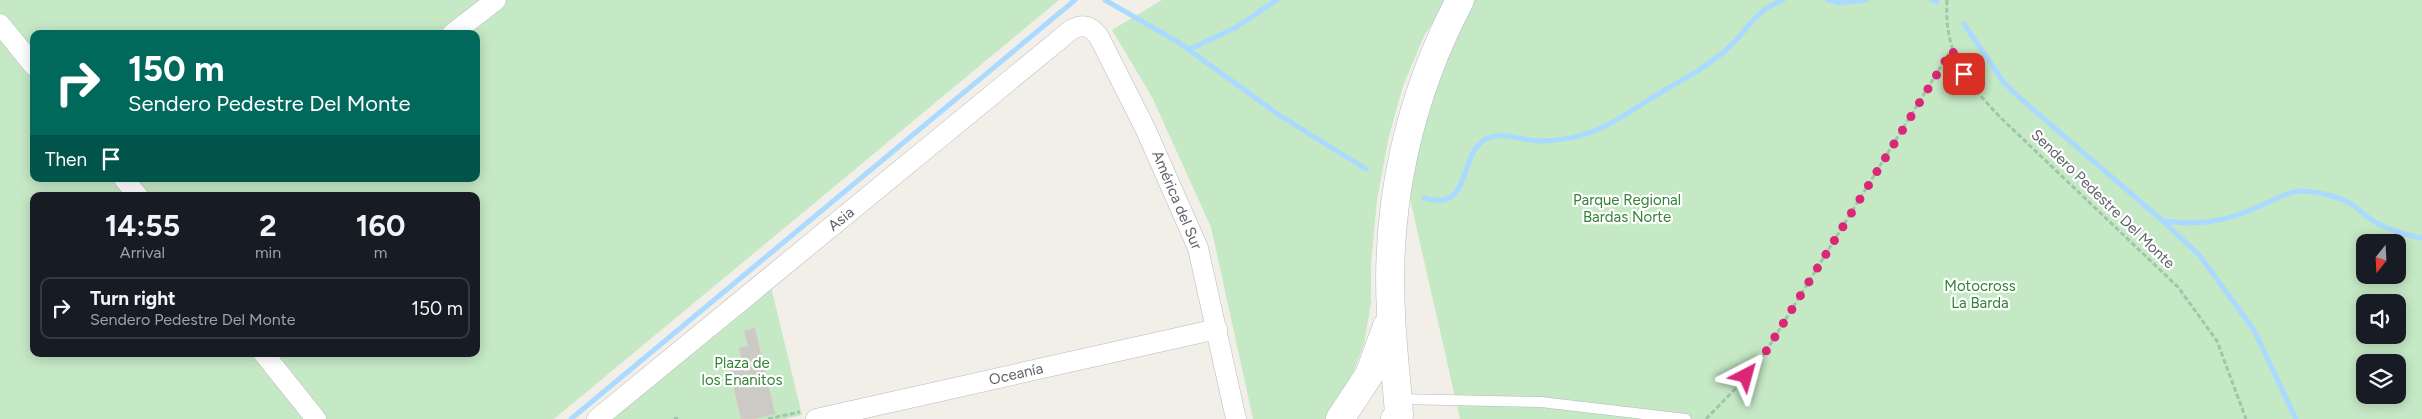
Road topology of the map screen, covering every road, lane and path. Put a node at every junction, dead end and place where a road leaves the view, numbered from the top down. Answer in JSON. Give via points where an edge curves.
{"nodes":[{"id":1,"x":496,"y":0,"type":"edge"},
{"id":2,"x":1460,"y":0,"type":"edge"},
{"id":3,"x":1947,"y":0,"type":"edge"},
{"id":4,"x":0,"y":24,"type":"edge"},
{"id":5,"x":1086,"y":26,"type":"joint"},
{"id":6,"x":457,"y":30,"type":"edge"},
{"id":7,"x":1952,"y":50,"type":"junction"},
{"id":8,"x":30,"y":61,"type":"edge"},
{"id":9,"x":126,"y":182,"type":"edge"},
{"id":10,"x":135,"y":192,"type":"edge"},
{"id":11,"x":1390,"y":312,"type":"junction"},
{"id":12,"x":1217,"y":329,"type":"junction"},
{"id":13,"x":266,"y":357,"type":"edge"},
{"id":14,"x":1397,"y":411,"type":"edge"},
{"id":15,"x":808,"y":415,"type":"edge"},
{"id":16,"x":678,"y":418,"type":"edge"},
{"id":17,"x":316,"y":419,"type":"edge"},
{"id":18,"x":597,"y":419,"type":"edge"},
{"id":19,"x":674,"y":419,"type":"edge"},
{"id":20,"x":768,"y":419,"type":"edge"},
{"id":21,"x":1236,"y":419,"type":"edge"},
{"id":22,"x":1340,"y":419,"type":"edge"},
{"id":23,"x":1686,"y":419,"type":"edge"},
{"id":24,"x":1706,"y":419,"type":"edge"},
{"id":25,"x":2246,"y":419,"type":"edge"}],
"edges":[{"from":1,"to":6,"type":"street"},
{"from":2,"to":11,"type":"main road","via":[[1423,85],[1402,157],[1392,216]]},
{"from":3,"to":7,"type":"path","name":"Sendero Pedestre Del Monte"},
{"from":4,"to":8,"type":"street"},
{"from":5,"to":12,"type":"street","name":"América del Sur","via":[[1099,37],[1132,101],[1192,232]]},
{"from":5,"to":18,"type":"street","name":"Asia","via":[[1071,30]]},
{"from":7,"to":24,"type":"path","via":[[1765,353]]},
{"from":7,"to":25,"type":"path","name":"Sendero Pedestre Del Monte","via":[[1981,98],[2192,304],[2217,341]]},
{"from":9,"to":10,"type":"street"},
{"from":11,"to":14,"type":"main road"},
{"from":11,"to":22,"type":"main road","via":[[1384,339],[1369,375]]},
{"from":12,"to":15,"type":"street","name":"Oceanía"},
{"from":12,"to":21,"type":"street","name":"América del Sur"},
{"from":13,"to":17,"type":"street"},
{"from":14,"to":23,"type":"lane","via":[[1550,403]]},
{"from":15,"to":20,"type":"path"},
{"from":16,"to":19,"type":"path"}]}
